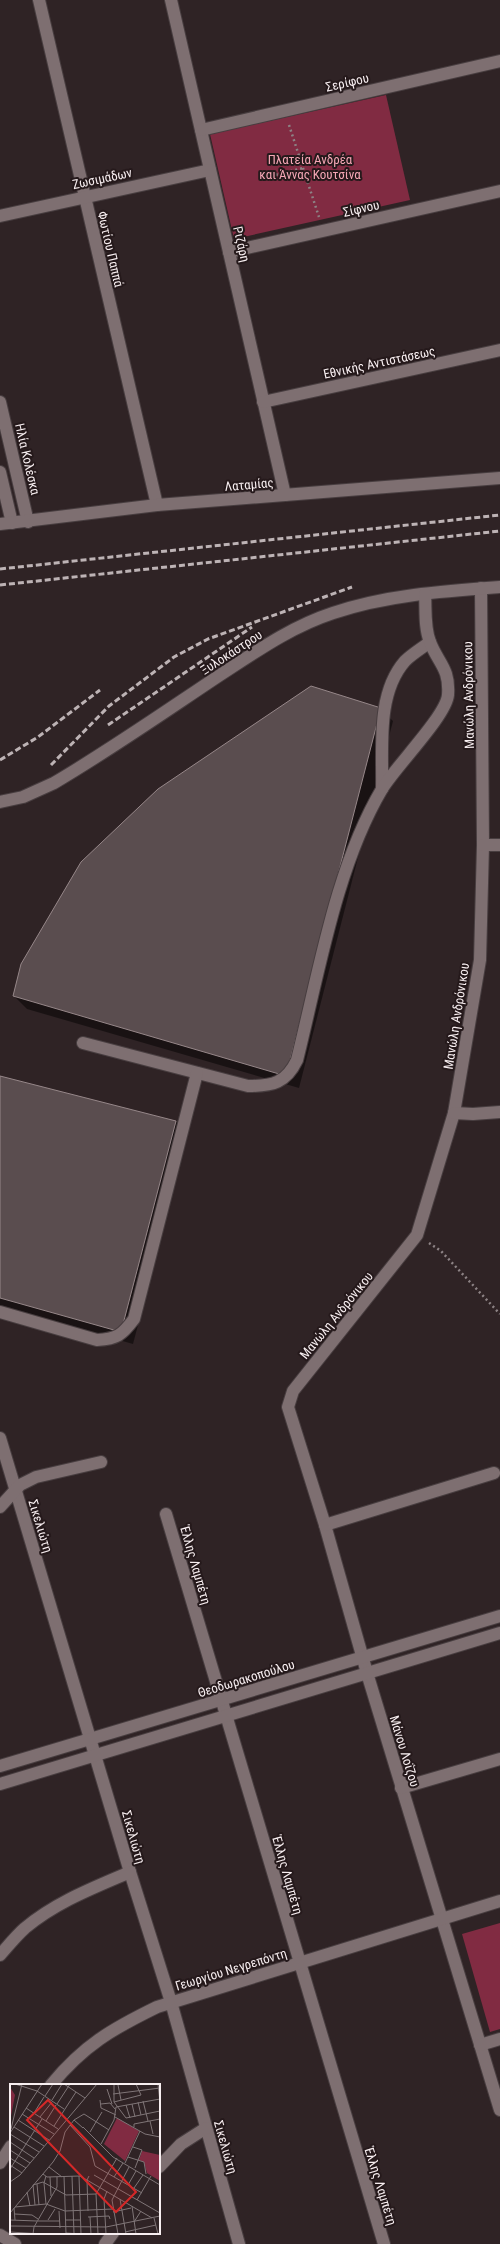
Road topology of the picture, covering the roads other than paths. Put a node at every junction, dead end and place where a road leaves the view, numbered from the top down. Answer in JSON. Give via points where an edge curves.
{"nodes":[{"id":1,"x":39,"y":0,"type":"edge"},
{"id":2,"x":171,"y":0,"type":"edge"},
{"id":3,"x":500,"y":60,"type":"edge"},
{"id":4,"x":201,"y":130,"type":"junction"},
{"id":5,"x":210,"y":170,"type":"junction"},
{"id":6,"x":500,"y":191,"type":"edge"},
{"id":7,"x":84,"y":196,"type":"junction"},
{"id":8,"x":0,"y":216,"type":"edge"},
{"id":9,"x":229,"y":252,"type":"junction"},
{"id":10,"x":500,"y":350,"type":"edge"},
{"id":11,"x":0,"y":402,"type":"edge"},
{"id":12,"x":263,"y":402,"type":"junction"},
{"id":13,"x":0,"y":472,"type":"edge"},
{"id":14,"x":500,"y":478,"type":"edge"},
{"id":15,"x":285,"y":495,"type":"junction"},
{"id":16,"x":157,"y":505,"type":"junction"},
{"id":17,"x":28,"y":522,"type":"junction"},
{"id":18,"x":6,"y":523,"type":"edge"},
{"id":19,"x":500,"y":587,"type":"edge"},
{"id":20,"x":481,"y":588,"type":"junction"},
{"id":21,"x":425,"y":594,"type":"junction"},
{"id":22,"x":430,"y":642,"type":"junction"},
{"id":23,"x":382,"y":789,"type":"junction"},
{"id":24,"x":0,"y":802,"type":"edge"},
{"id":25,"x":500,"y":844,"type":"edge"},
{"id":26,"x":483,"y":845,"type":"junction"},
{"id":27,"x":83,"y":1043,"type":"dead end"},
{"id":28,"x":197,"y":1073,"type":"junction"},
{"id":29,"x":500,"y":1112,"type":"edge"},
{"id":30,"x":454,"y":1113,"type":"junction"},
{"id":31,"x":0,"y":1312,"type":"edge"},
{"id":32,"x":290,"y":1399,"type":"joint"},
{"id":33,"x":0,"y":1438,"type":"edge"},
{"id":34,"x":100,"y":1462,"type":"dead end"},
{"id":35,"x":494,"y":1473,"type":"dead end"},
{"id":36,"x":15,"y":1490,"type":"junction"},
{"id":37,"x":0,"y":1507,"type":"edge"},
{"id":38,"x":166,"y":1514,"type":"dead end"},
{"id":39,"x":325,"y":1525,"type":"junction"},
{"id":40,"x":500,"y":1616,"type":"edge"},
{"id":41,"x":500,"y":1633,"type":"edge"},
{"id":42,"x":362,"y":1657,"type":"junction"},
{"id":43,"x":367,"y":1673,"type":"junction"},
{"id":44,"x":221,"y":1700,"type":"junction"},
{"id":45,"x":226,"y":1716,"type":"junction"},
{"id":46,"x":90,"y":1739,"type":"junction"},
{"id":47,"x":95,"y":1754,"type":"junction"},
{"id":48,"x":500,"y":1759,"type":"edge"},
{"id":49,"x":0,"y":1766,"type":"edge"},
{"id":50,"x":0,"y":1784,"type":"edge"},
{"id":51,"x":401,"y":1788,"type":"junction"},
{"id":52,"x":130,"y":1872,"type":"junction"},
{"id":53,"x":500,"y":1901,"type":"edge"},
{"id":54,"x":441,"y":1918,"type":"junction"},
{"id":55,"x":0,"y":1955,"type":"edge"},
{"id":56,"x":299,"y":1962,"type":"junction"},
{"id":57,"x":171,"y":2002,"type":"junction"},
{"id":58,"x":500,"y":2039,"type":"edge"},
{"id":59,"x":480,"y":2045,"type":"junction"},
{"id":60,"x":52,"y":2084,"type":"edge"},
{"id":61,"x":500,"y":2110,"type":"edge"},
{"id":62,"x":206,"y":2128,"type":"junction"},
{"id":63,"x":10,"y":2148,"type":"edge"},
{"id":64,"x":0,"y":2163,"type":"edge"},
{"id":65,"x":160,"y":2166,"type":"edge"},
{"id":66,"x":112,"y":2234,"type":"edge"},
{"id":67,"x":0,"y":2235,"type":"edge"},
{"id":68,"x":15,"y":2244,"type":"edge"},
{"id":69,"x":105,"y":2244,"type":"edge"},
{"id":70,"x":239,"y":2244,"type":"edge"},
{"id":71,"x":384,"y":2244,"type":"edge"}],
"edges":[{"from":1,"to":7,"type":"street","name":"Φωτίου Παππά"},
{"from":2,"to":4,"type":"street","name":"Ριζάρη"},
{"from":3,"to":4,"type":"street","name":"Σερίφου"},
{"from":4,"to":5,"type":"street","name":"Ριζάρη"},
{"from":5,"to":7,"type":"street","name":"Ζωσιμάδων"},
{"from":5,"to":9,"type":"street","name":"Ριζάρη"},
{"from":6,"to":9,"type":"street","name":"Σίφνου"},
{"from":7,"to":8,"type":"street","name":"Ζωσιμάδων"},
{"from":7,"to":16,"type":"street","name":"Φωτίου Παππά"},
{"from":9,"to":12,"type":"street","name":"Ριζάρη"},
{"from":10,"to":12,"type":"street","name":"Εθνικής Αντιστάσεως"},
{"from":11,"to":17,"type":"street","name":"Ηλία Κολέσκα"},
{"from":12,"to":15,"type":"street","name":"Ριζάρη"},
{"from":13,"to":18,"type":"street"},
{"from":14,"to":15,"type":"street","name":"Λαταμίας"},
{"from":15,"to":16,"type":"street","name":"Λαταμίας"},
{"from":16,"to":17,"type":"street","name":"Λαταμίας"},
{"from":17,"to":18,"type":"street","name":"Λαταμίας"},
{"from":19,"to":20,"type":"street","name":"Ξυλοκάστρου"},
{"from":20,"to":21,"type":"street","name":"Ξυλοκάστρου"},
{"from":20,"to":26,"type":"street","name":"Μανώλη Ανδρόνικου"},
{"from":21,"to":22,"type":"street","via":[[426,627]]},
{"from":21,"to":24,"type":"street","name":"Ξυλοκάστρου","via":[[350,607],[293,629],[54,783],[23,797]]},
{"from":22,"to":23,"type":"street","via":[[406,660],[394,677],[386,701]]},
{"from":22,"to":23,"type":"street","via":[[448,677],[448,696],[440,714]]},
{"from":23,"to":28,"type":"street","via":[[360,832],[340,886],[291,1073],[278,1082],[264,1086],[248,1086]]},
{"from":25,"to":26,"type":"street"},
{"from":26,"to":30,"type":"street","name":"Μανώλη Ανδρόνικου","via":[[480,960]]},
{"from":27,"to":28,"type":"street"},
{"from":28,"to":31,"type":"street","via":[[134,1319],[125,1331],[113,1339],[97,1340]]},
{"from":29,"to":30,"type":"street"},
{"from":30,"to":32,"type":"street","name":"Μανώλη Ανδρόνικου","via":[[417,1235],[293,1391]]},
{"from":32,"to":39,"type":"street","name":"Μάνου Λοΐζου","via":[[290,1415]]},
{"from":33,"to":36,"type":"street","name":"Σικελιώτη"},
{"from":34,"to":36,"type":"street","via":[[36,1477]]},
{"from":35,"to":39,"type":"street"},
{"from":36,"to":37,"type":"street"},
{"from":36,"to":46,"type":"street","name":"Σικελιώτη"},
{"from":38,"to":44,"type":"street","name":"Έλλης Λαμπέτη"},
{"from":39,"to":42,"type":"street","name":"Μάνου Λοΐζου"},
{"from":40,"to":42,"type":"street","name":"Θεοδωρακοπούλου"},
{"from":41,"to":43,"type":"street"},
{"from":42,"to":43,"type":"street","name":"Μάνου Λοΐζου"},
{"from":42,"to":44,"type":"street","name":"Θεοδωρακοπούλου"},
{"from":43,"to":45,"type":"street"},
{"from":43,"to":51,"type":"street","name":"Μάνου Λοΐζου"},
{"from":44,"to":45,"type":"street","name":"Έλλης Λαμπέτη"},
{"from":44,"to":46,"type":"street","name":"Θεοδωρακοπούλου"},
{"from":45,"to":47,"type":"street"},
{"from":45,"to":56,"type":"street","name":"Έλλης Λαμπέτη"},
{"from":46,"to":47,"type":"street","name":"Σικελιώτη"},
{"from":46,"to":49,"type":"street","name":"Θεοδωρακοπούλου"},
{"from":47,"to":50,"type":"street"},
{"from":47,"to":52,"type":"street","name":"Σικελιώτη"},
{"from":48,"to":51,"type":"street"},
{"from":51,"to":54,"type":"street","name":"Μάνου Λοΐζου"},
{"from":52,"to":55,"type":"street","via":[[53,1908],[24,1929]]},
{"from":52,"to":57,"type":"street","name":"Σικελιώτη"},
{"from":53,"to":54,"type":"street","name":"Γεωργίου Νεγρεπόντη"},
{"from":54,"to":56,"type":"street","name":"Γεωργίου Νεγρεπόντη"},
{"from":54,"to":59,"type":"street","name":"Μάνου Λοΐζου"},
{"from":56,"to":57,"type":"street","name":"Γεωργίου Νεγρεπόντη"},
{"from":56,"to":71,"type":"street","name":"Έλλης Λαμπέτη"},
{"from":57,"to":60,"type":"street","name":"Γεωργίου Νεγρεπόντη","via":[[128,2020],[104,2034],[78,2055]]},
{"from":57,"to":62,"type":"street","name":"Σικελιώτη"},
{"from":58,"to":59,"type":"street"},
{"from":59,"to":61,"type":"street","name":"Μάνου Λοΐζου"},
{"from":62,"to":65,"type":"street","via":[[181,2144]]},
{"from":62,"to":70,"type":"street","name":"Σικελιώτη"},
{"from":63,"to":64,"type":"street"},
{"from":66,"to":69,"type":"street"},
{"from":67,"to":68,"type":"street"}]}
